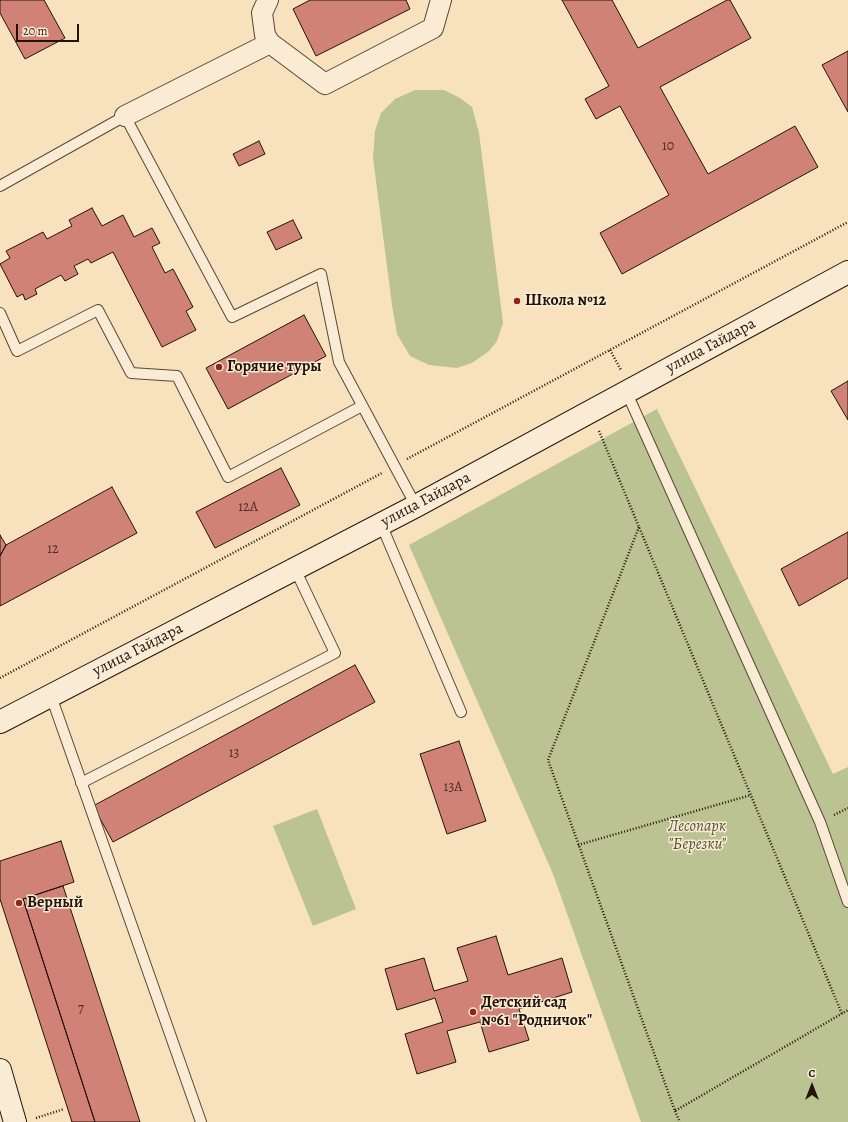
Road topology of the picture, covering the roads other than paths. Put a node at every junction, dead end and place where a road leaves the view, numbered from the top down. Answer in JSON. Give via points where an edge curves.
{"nodes":[{"id":1,"x":268,"y":0,"type":"edge"},
{"id":2,"x":441,"y":0,"type":"edge"},
{"id":3,"x":270,"y":43,"type":"junction"},
{"id":4,"x":125,"y":116,"type":"junction"},
{"id":5,"x":0,"y":186,"type":"edge"},
{"id":6,"x":848,"y":272,"type":"edge"},
{"id":7,"x":0,"y":313,"type":"edge"},
{"id":8,"x":626,"y":391,"type":"junction"},
{"id":9,"x":362,"y":406,"type":"junction"},
{"id":10,"x":416,"y":506,"type":"junction"},
{"id":11,"x":381,"y":524,"type":"junction"},
{"id":12,"x":295,"y":569,"type":"junction"},
{"id":13,"x":51,"y":696,"type":"junction"},
{"id":14,"x":461,"y":712,"type":"dead end"},
{"id":15,"x":0,"y":722,"type":"edge"},
{"id":16,"x":81,"y":782,"type":"junction"},
{"id":17,"x":848,"y":902,"type":"edge"},
{"id":18,"x":0,"y":1070,"type":"edge"},
{"id":19,"x":23,"y":1121,"type":"edge"},
{"id":20,"x":201,"y":1122,"type":"edge"}],
"edges":[{"from":1,"to":3,"type":"street","via":[[262,13]]},
{"from":2,"to":3,"type":"street","via":[[433,28],[325,84]]},
{"from":3,"to":4,"type":"street"},
{"from":4,"to":5,"type":"lane"},
{"from":4,"to":9,"type":"lane","via":[[232,317],[321,274],[339,362]]},
{"from":6,"to":8,"type":"street","name":"улица Гайдара"},
{"from":7,"to":9,"type":"lane","via":[[18,351],[98,310],[131,373],[177,376],[228,477]]},
{"from":8,"to":10,"type":"street","name":"улица Гайдара"},
{"from":8,"to":17,"type":"lane","via":[[820,822]]},
{"from":9,"to":10,"type":"lane"},
{"from":10,"to":11,"type":"street","name":"улица Гайдара"},
{"from":11,"to":12,"type":"street","name":"улица Гайдара"},
{"from":11,"to":14,"type":"lane"},
{"from":12,"to":13,"type":"street","name":"улица Гайдара"},
{"from":12,"to":16,"type":"lane","via":[[335,652]]},
{"from":13,"to":15,"type":"street","name":"улица Гайдара"},
{"from":13,"to":16,"type":"lane"},
{"from":16,"to":20,"type":"lane"},
{"from":18,"to":19,"type":"street"}]}
